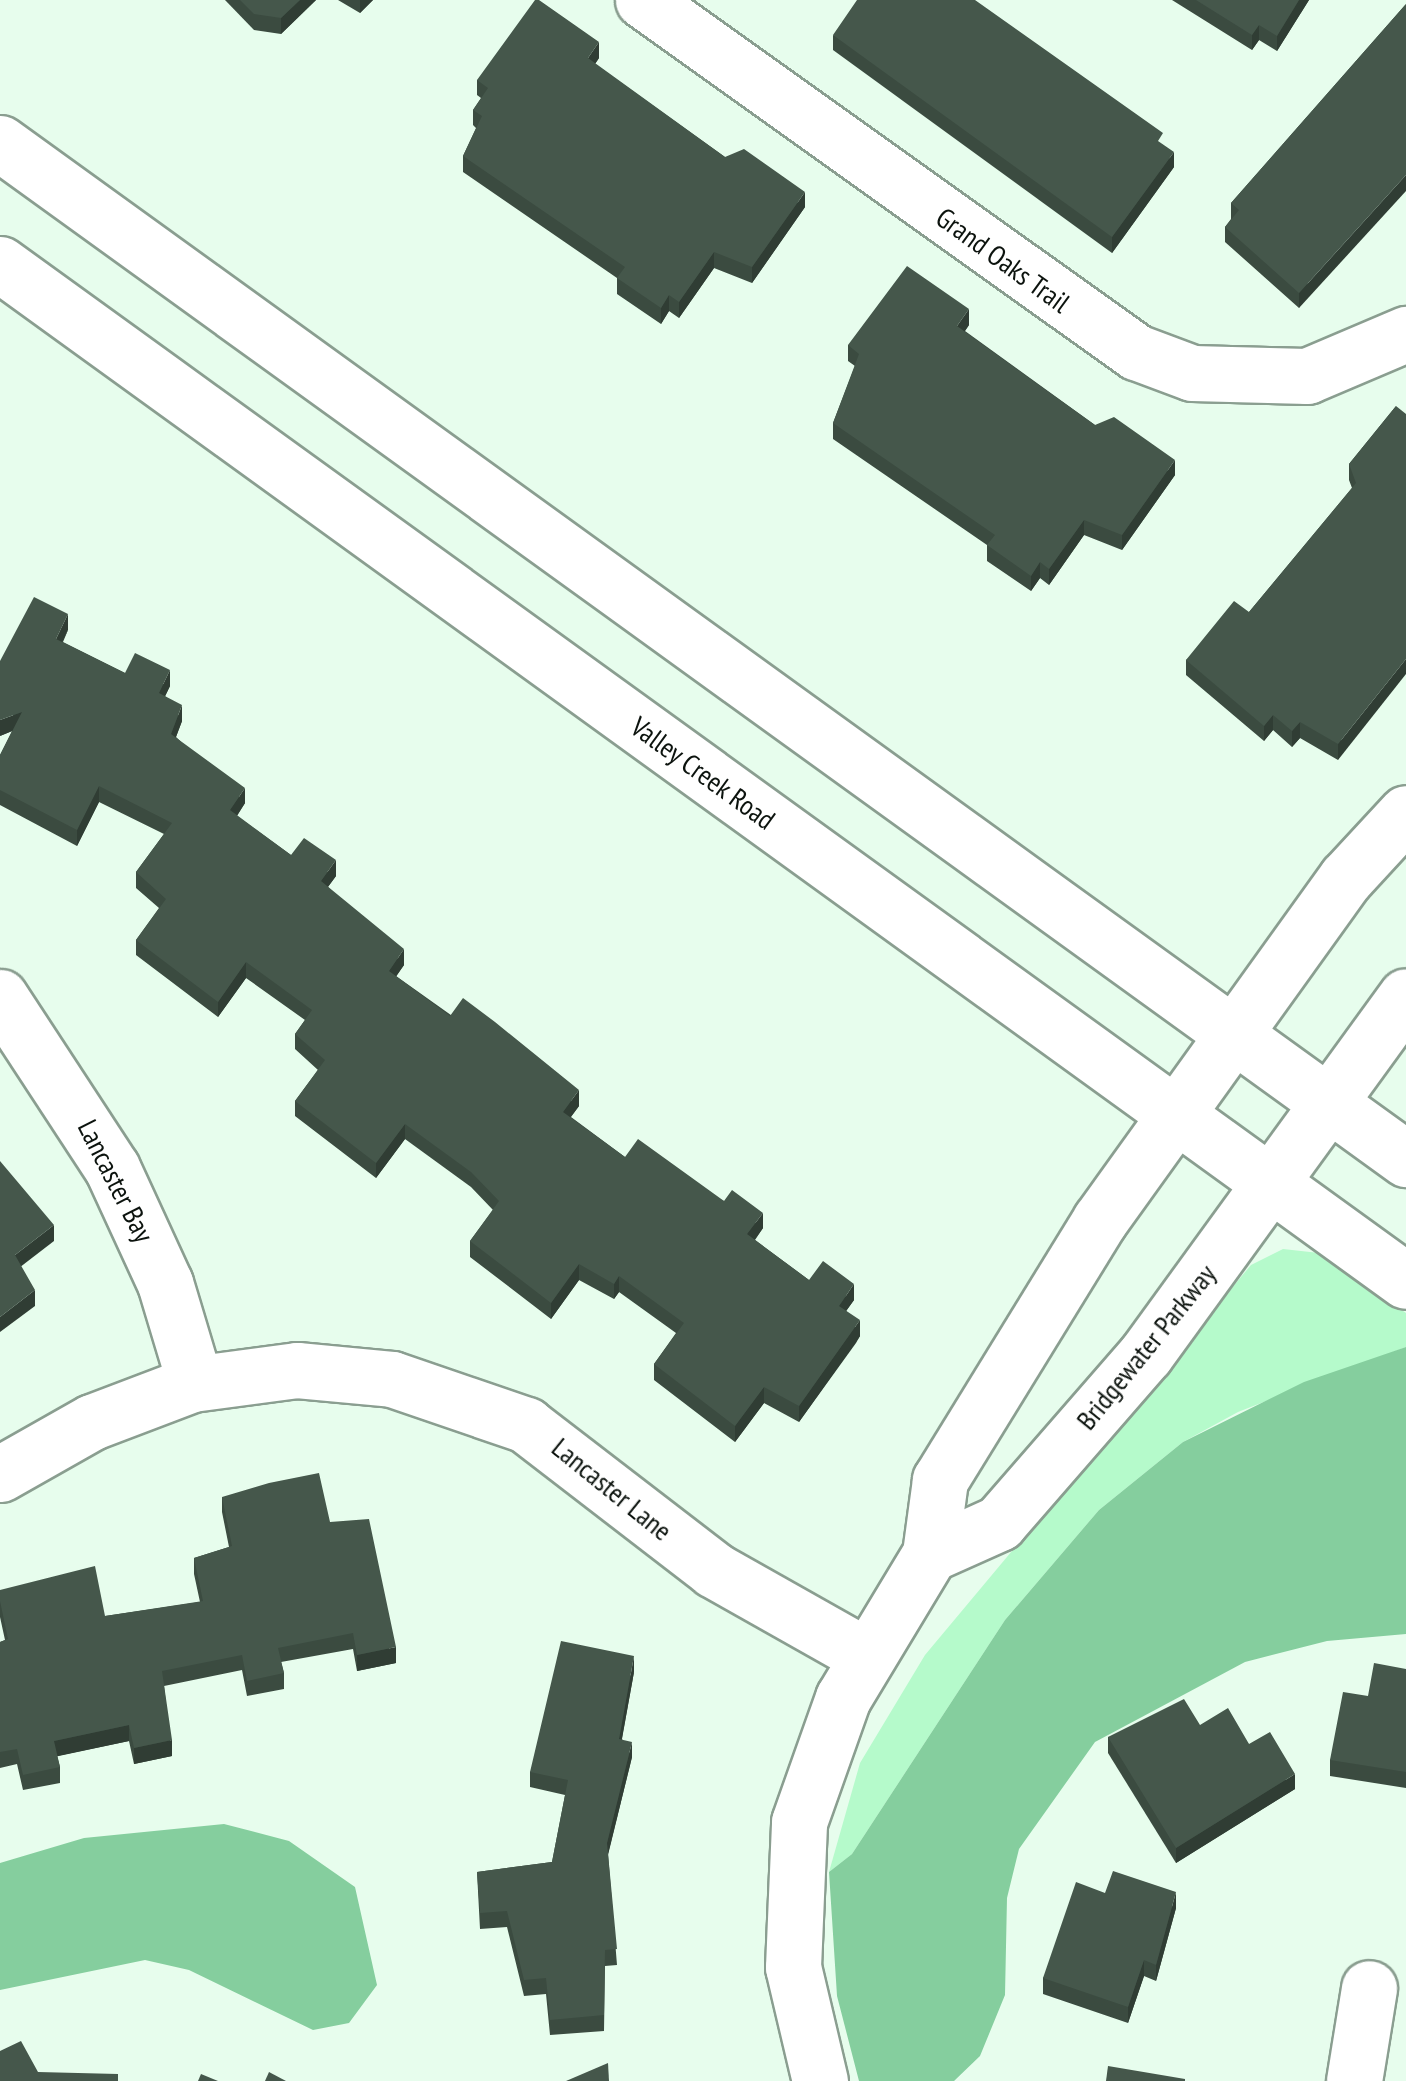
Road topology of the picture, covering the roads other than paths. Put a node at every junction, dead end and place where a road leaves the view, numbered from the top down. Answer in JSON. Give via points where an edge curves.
{"nodes":[{"id":1,"x":643,"y":0,"type":"edge"},
{"id":2,"x":0,"y":143,"type":"edge"},
{"id":3,"x":0,"y":264,"type":"edge"},
{"id":4,"x":1406,"y":334,"type":"edge"},
{"id":5,"x":1406,"y":813,"type":"edge"},
{"id":6,"x":1406,"y":996,"type":"edge"},
{"id":7,"x":0,"y":997,"type":"edge"},
{"id":8,"x":1232,"y":1034,"type":"junction"},
{"id":9,"x":1328,"y":1104,"type":"junction"},
{"id":10,"x":1175,"y":1114,"type":"junction"},
{"id":11,"x":1406,"y":1159,"type":"edge"},
{"id":12,"x":1270,"y":1184,"type":"junction"},
{"id":13,"x":1406,"y":1282,"type":"edge"},
{"id":14,"x":195,"y":1383,"type":"junction"},
{"id":15,"x":0,"y":1474,"type":"edge"},
{"id":16,"x":930,"y":1554,"type":"junction"},
{"id":17,"x":866,"y":1656,"type":"junction"},
{"id":18,"x":1370,"y":1988,"type":"dead end"},
{"id":19,"x":820,"y":2081,"type":"edge"},
{"id":20,"x":1354,"y":2081,"type":"edge"}],
"edges":[{"from":1,"to":4,"type":"street","name":"Grand Oaks Trail","via":[[1136,352],[1192,373],[1308,376]]},
{"from":2,"to":8,"type":"street"},
{"from":3,"to":10,"type":"street","name":"Valley Creek Road"},
{"from":5,"to":8,"type":"street","via":[[1346,878]]},
{"from":6,"to":9,"type":"street","name":"Bridgewater Parkway"},
{"from":7,"to":14,"type":"street","name":"Lancaster Bay","via":[[124,1192]]},
{"from":8,"to":9,"type":"street"},
{"from":8,"to":10,"type":"street"},
{"from":9,"to":11,"type":"street"},
{"from":9,"to":12,"type":"street","name":"Bridgewater Parkway"},
{"from":10,"to":12,"type":"street","name":"Valley Creek Road"},
{"from":10,"to":16,"type":"street","via":[[1060,1280],[940,1480]]},
{"from":12,"to":13,"type":"street","name":"Valley Creek Road"},
{"from":12,"to":16,"type":"street","name":"Bridgewater Parkway","via":[[1156,1342],[999,1523]]},
{"from":14,"to":15,"type":"street","name":"Lancaster Lane","via":[[92,1422]]},
{"from":14,"to":17,"type":"street","name":"Lancaster Lane","via":[[348,1372],[474,1402],[556,1443],[714,1570]]},
{"from":16,"to":17,"type":"street"},
{"from":17,"to":19,"type":"street","via":[[811,1776],[792,1864],[793,1968]]},
{"from":18,"to":20,"type":"street"}]}
